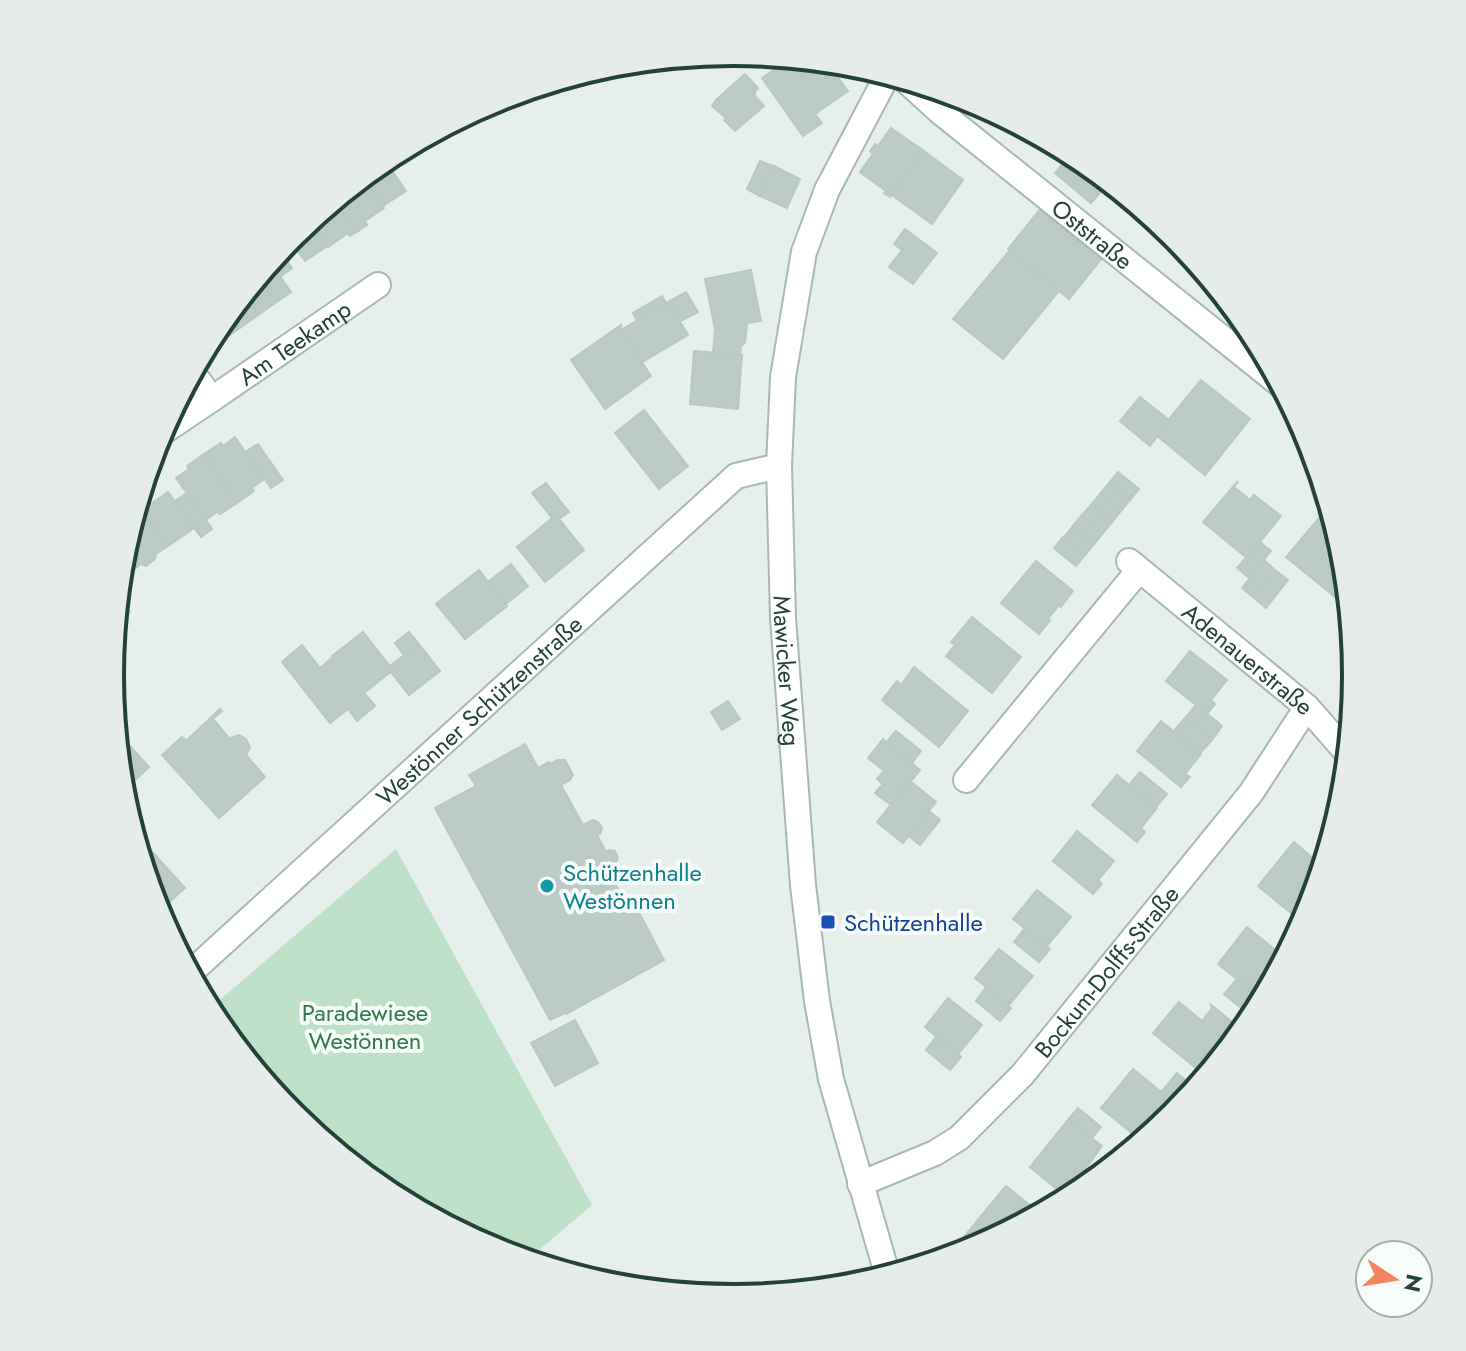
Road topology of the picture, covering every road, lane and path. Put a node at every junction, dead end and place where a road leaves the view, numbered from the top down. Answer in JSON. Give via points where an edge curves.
{"nodes":[{"id":1,"x":882,"y":85,"type":"edge"},
{"id":2,"x":923,"y":96,"type":"edge"},
{"id":3,"x":378,"y":285,"type":"dead end"},
{"id":4,"x":1259,"y":367,"type":"edge"},
{"id":5,"x":199,"y":382,"type":"edge"},
{"id":6,"x":212,"y":399,"type":"junction"},
{"id":7,"x":179,"y":421,"type":"edge"},
{"id":8,"x":779,"y":466,"type":"junction"},
{"id":9,"x":1307,"y":707,"type":"junction"},
{"id":10,"x":1338,"y":743,"type":"edge"},
{"id":11,"x":966,"y":780,"type":"dead end"},
{"id":12,"x":198,"y":966,"type":"edge"},
{"id":13,"x":860,"y":1184,"type":"junction"},
{"id":14,"x":885,"y":1265,"type":"edge"}],
"edges":[{"from":1,"to":8,"type":"street","name":"Mawicker Weg","via":[[827,190],[804,252],[783,377]]},
{"from":2,"to":4,"type":"street","name":"Oststraße"},
{"from":3,"to":6,"type":"street","name":"Am Teekamp"},
{"from":5,"to":6,"type":"street"},
{"from":6,"to":7,"type":"street","name":"Am Teekamp"},
{"from":8,"to":12,"type":"street","name":"Westönner Schützenstraße","via":[[736,476]]},
{"from":8,"to":13,"type":"street","name":"Mawicker Weg","via":[[783,618],[803,885],[831,1079]]},
{"from":9,"to":10,"type":"street","name":"Adenauerstraße"},
{"from":9,"to":11,"type":"street","name":"Adenauerstraße","via":[[1134,565]]},
{"from":9,"to":13,"type":"street","name":"Bockum-Dolffs-Straße","via":[[1251,793],[1023,1074],[959,1138]]},
{"from":13,"to":14,"type":"street","name":"Mawicker Weg"}]}
